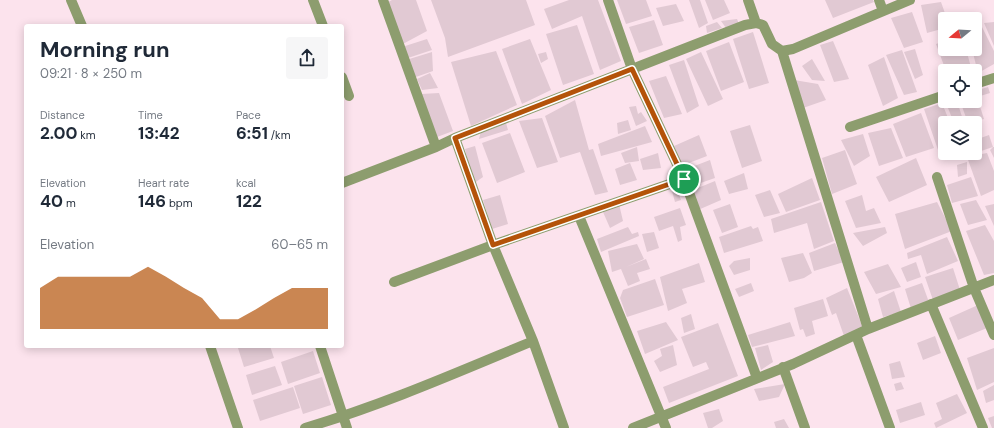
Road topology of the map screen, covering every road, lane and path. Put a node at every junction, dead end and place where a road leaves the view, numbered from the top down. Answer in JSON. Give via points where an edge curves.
{"nodes":[{"id":1,"x":71,"y":0,"type":"edge"},
{"id":2,"x":313,"y":0,"type":"edge"},
{"id":3,"x":383,"y":0,"type":"edge"},
{"id":4,"x":608,"y":0,"type":"edge"},
{"id":5,"x":748,"y":0,"type":"edge"},
{"id":6,"x":879,"y":0,"type":"edge"},
{"id":7,"x":910,"y":0,"type":"edge"},
{"id":8,"x":883,"y":11,"type":"junction"},
{"id":9,"x":756,"y":23,"type":"junction"},
{"id":10,"x":81,"y":24,"type":"edge"},
{"id":11,"x":322,"y":24,"type":"edge"},
{"id":12,"x":782,"y":51,"type":"junction"},
{"id":13,"x":632,"y":69,"type":"junction"},
{"id":14,"x":994,"y":78,"type":"edge"},
{"id":15,"x":344,"y":82,"type":"edge"},
{"id":16,"x":982,"y":82,"type":"edge"},
{"id":17,"x":349,"y":96,"type":"dead end"},
{"id":18,"x":938,"y":97,"type":"edge"},
{"id":19,"x":850,"y":127,"type":"dead end"},
{"id":20,"x":455,"y":138,"type":"junction"},
{"id":21,"x":436,"y":147,"type":"junction"},
{"id":22,"x":936,"y":177,"type":"dead end"},
{"id":23,"x":684,"y":179,"type":"junction"},
{"id":24,"x":344,"y":182,"type":"edge"},
{"id":25,"x":579,"y":216,"type":"junction"},
{"id":26,"x":493,"y":245,"type":"junction"},
{"id":27,"x":994,"y":280,"type":"edge"},
{"id":28,"x":394,"y":282,"type":"dead end"},
{"id":29,"x":974,"y":288,"type":"junction"},
{"id":30,"x":931,"y":304,"type":"junction"},
{"id":31,"x":868,"y":329,"type":"junction"},
{"id":32,"x":994,"y":334,"type":"edge"},
{"id":33,"x":856,"y":335,"type":"junction"},
{"id":34,"x":534,"y":342,"type":"junction"},
{"id":35,"x":211,"y":348,"type":"edge"},
{"id":36,"x":321,"y":348,"type":"edge"},
{"id":37,"x":783,"y":367,"type":"junction"},
{"id":38,"x":757,"y":378,"type":"junction"},
{"id":39,"x":661,"y":416,"type":"junction"},
{"id":40,"x":343,"y":417,"type":"junction"},
{"id":41,"x":238,"y":428,"type":"edge"},
{"id":42,"x":304,"y":428,"type":"edge"},
{"id":43,"x":347,"y":428,"type":"edge"},
{"id":44,"x":564,"y":428,"type":"edge"},
{"id":45,"x":633,"y":428,"type":"edge"},
{"id":46,"x":666,"y":428,"type":"edge"},
{"id":47,"x":805,"y":428,"type":"edge"},
{"id":48,"x":890,"y":428,"type":"edge"},
{"id":49,"x":983,"y":428,"type":"edge"}],
"edges":[{"from":1,"to":10,"type":"street"},
{"from":2,"to":11,"type":"street"},
{"from":3,"to":21,"type":"street"},
{"from":4,"to":13,"type":"street"},
{"from":5,"to":9,"type":"street"},
{"from":6,"to":8,"type":"street"},
{"from":7,"to":8,"type":"street"},
{"from":8,"to":12,"type":"street","via":[[793,49]]},
{"from":9,"to":12,"type":"street","via":[[763,26],[772,44]]},
{"from":9,"to":13,"type":"street"},
{"from":12,"to":31,"type":"street"},
{"from":13,"to":20,"type":"street"},
{"from":13,"to":23,"type":"street"},
{"from":14,"to":16,"type":"street"},
{"from":15,"to":17,"type":"street"},
{"from":18,"to":19,"type":"street"},
{"from":20,"to":21,"type":"street"},
{"from":20,"to":26,"type":"street"},
{"from":21,"to":24,"type":"street"},
{"from":22,"to":29,"type":"street"},
{"from":23,"to":25,"type":"street"},
{"from":23,"to":38,"type":"street"},
{"from":25,"to":26,"type":"street"},
{"from":25,"to":39,"type":"street"},
{"from":26,"to":28,"type":"street"},
{"from":26,"to":34,"type":"street"},
{"from":27,"to":29,"type":"street"},
{"from":29,"to":30,"type":"street"},
{"from":29,"to":32,"type":"street"},
{"from":30,"to":31,"type":"street"},
{"from":30,"to":49,"type":"street"},
{"from":31,"to":33,"type":"street"},
{"from":33,"to":37,"type":"street"},
{"from":33,"to":48,"type":"street"},
{"from":34,"to":40,"type":"street"},
{"from":34,"to":44,"type":"street"},
{"from":35,"to":41,"type":"street"},
{"from":36,"to":40,"type":"street"},
{"from":37,"to":38,"type":"street"},
{"from":37,"to":47,"type":"street"},
{"from":38,"to":39,"type":"street"},
{"from":39,"to":45,"type":"street"},
{"from":39,"to":46,"type":"street"},
{"from":40,"to":42,"type":"street"},
{"from":40,"to":43,"type":"street"}]}
